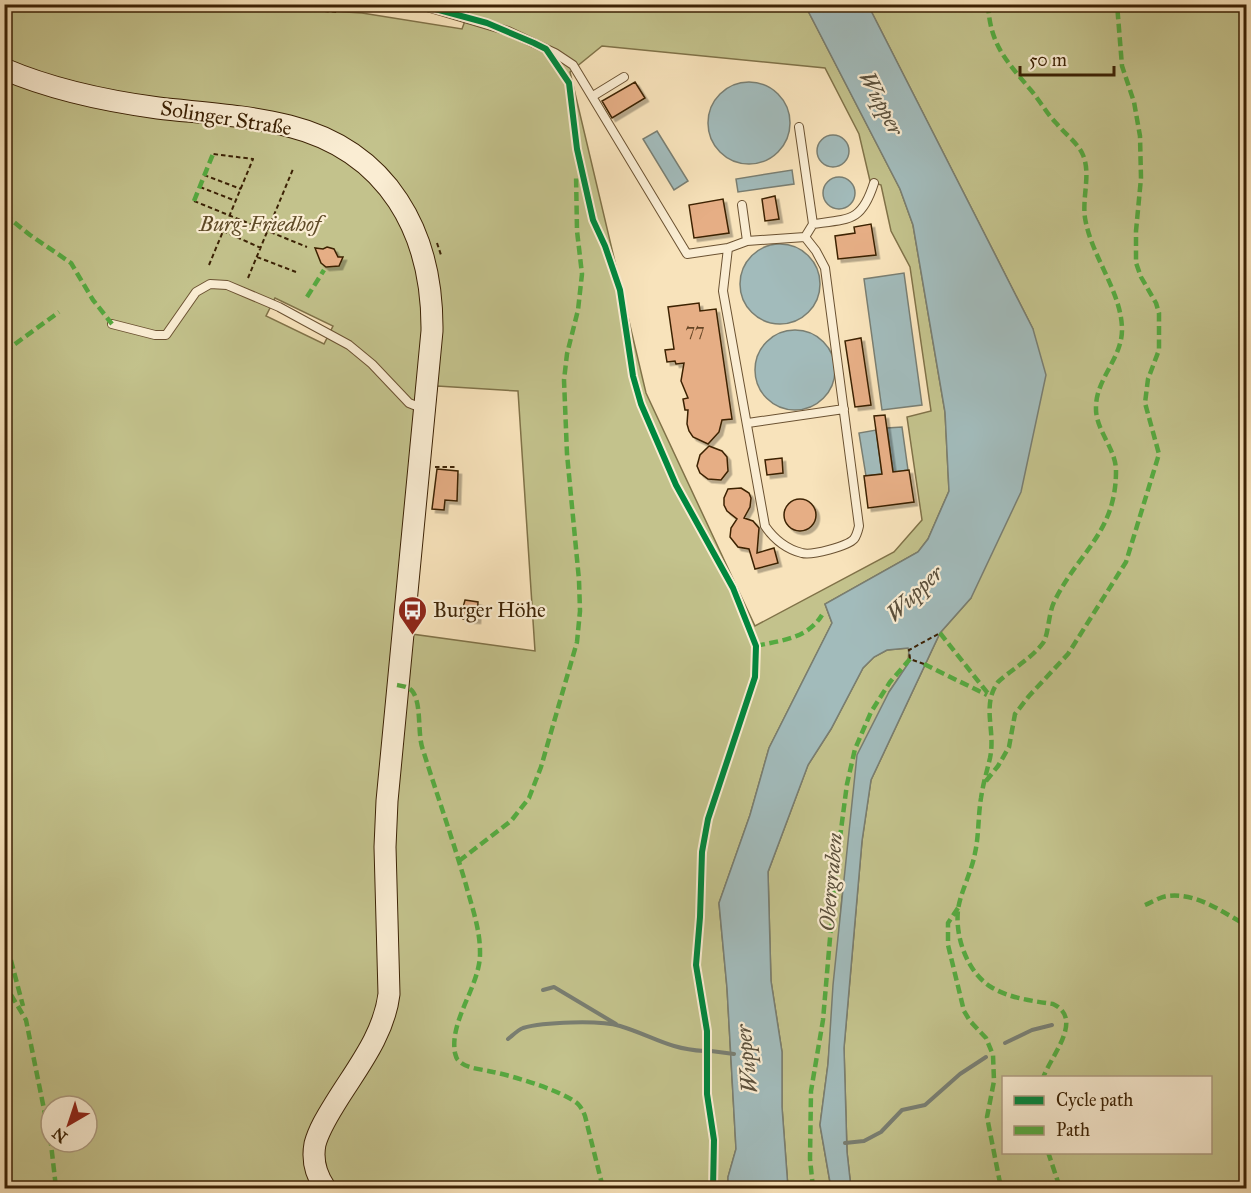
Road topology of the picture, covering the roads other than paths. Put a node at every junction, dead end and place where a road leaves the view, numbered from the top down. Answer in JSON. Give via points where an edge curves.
{"nodes":[{"id":1,"x":417,"y":4,"type":"edge"},
{"id":2,"x":4,"y":69,"type":"edge"},
{"id":3,"x":624,"y":77,"type":"dead end"},
{"id":4,"x":593,"y":96,"type":"junction"},
{"id":5,"x":799,"y":127,"type":"dead end"},
{"id":6,"x":874,"y":183,"type":"dead end"},
{"id":7,"x":742,"y":206,"type":"dead end"},
{"id":8,"x":813,"y":224,"type":"junction"},
{"id":9,"x":806,"y":237,"type":"junction"},
{"id":10,"x":747,"y":241,"type":"junction"},
{"id":11,"x":728,"y":248,"type":"junction"},
{"id":12,"x":112,"y":324,"type":"dead end"},
{"id":13,"x":844,"y":409,"type":"junction"},
{"id":14,"x":426,"y":410,"type":"junction"},
{"id":15,"x":748,"y":423,"type":"junction"},
{"id":16,"x":325,"y":1188,"type":"edge"}],
"edges":[{"from":1,"to":4,"type":"lane","via":[[508,31],[555,53],[575,67]]},
{"from":2,"to":14,"type":"main road","name":"Solinger Straße","via":[[97,98],[288,126],[329,140],[371,168],[391,190],[414,230],[429,281],[432,331]]},
{"from":3,"to":4,"type":"lane"},
{"from":4,"to":11,"type":"lane","via":[[687,254]]},
{"from":5,"to":8,"type":"lane"},
{"from":6,"to":8,"type":"lane","via":[[867,204],[858,214]]},
{"from":7,"to":10,"type":"lane"},
{"from":8,"to":9,"type":"lane"},
{"from":9,"to":10,"type":"lane"},
{"from":9,"to":13,"type":"lane","via":[[825,268]]},
{"from":10,"to":11,"type":"lane"},
{"from":11,"to":15,"type":"lane","via":[[723,291]]},
{"from":12,"to":14,"type":"lane","via":[[155,336],[166,334],[201,288],[227,285],[329,333],[372,363],[409,403]]},
{"from":13,"to":15,"type":"lane"},
{"from":13,"to":15,"type":"lane","via":[[858,532],[848,544],[808,555],[783,544],[765,526]]},
{"from":14,"to":16,"type":"main road","via":[[387,801],[388,1000],[378,1034],[318,1136],[315,1166]]}]}
